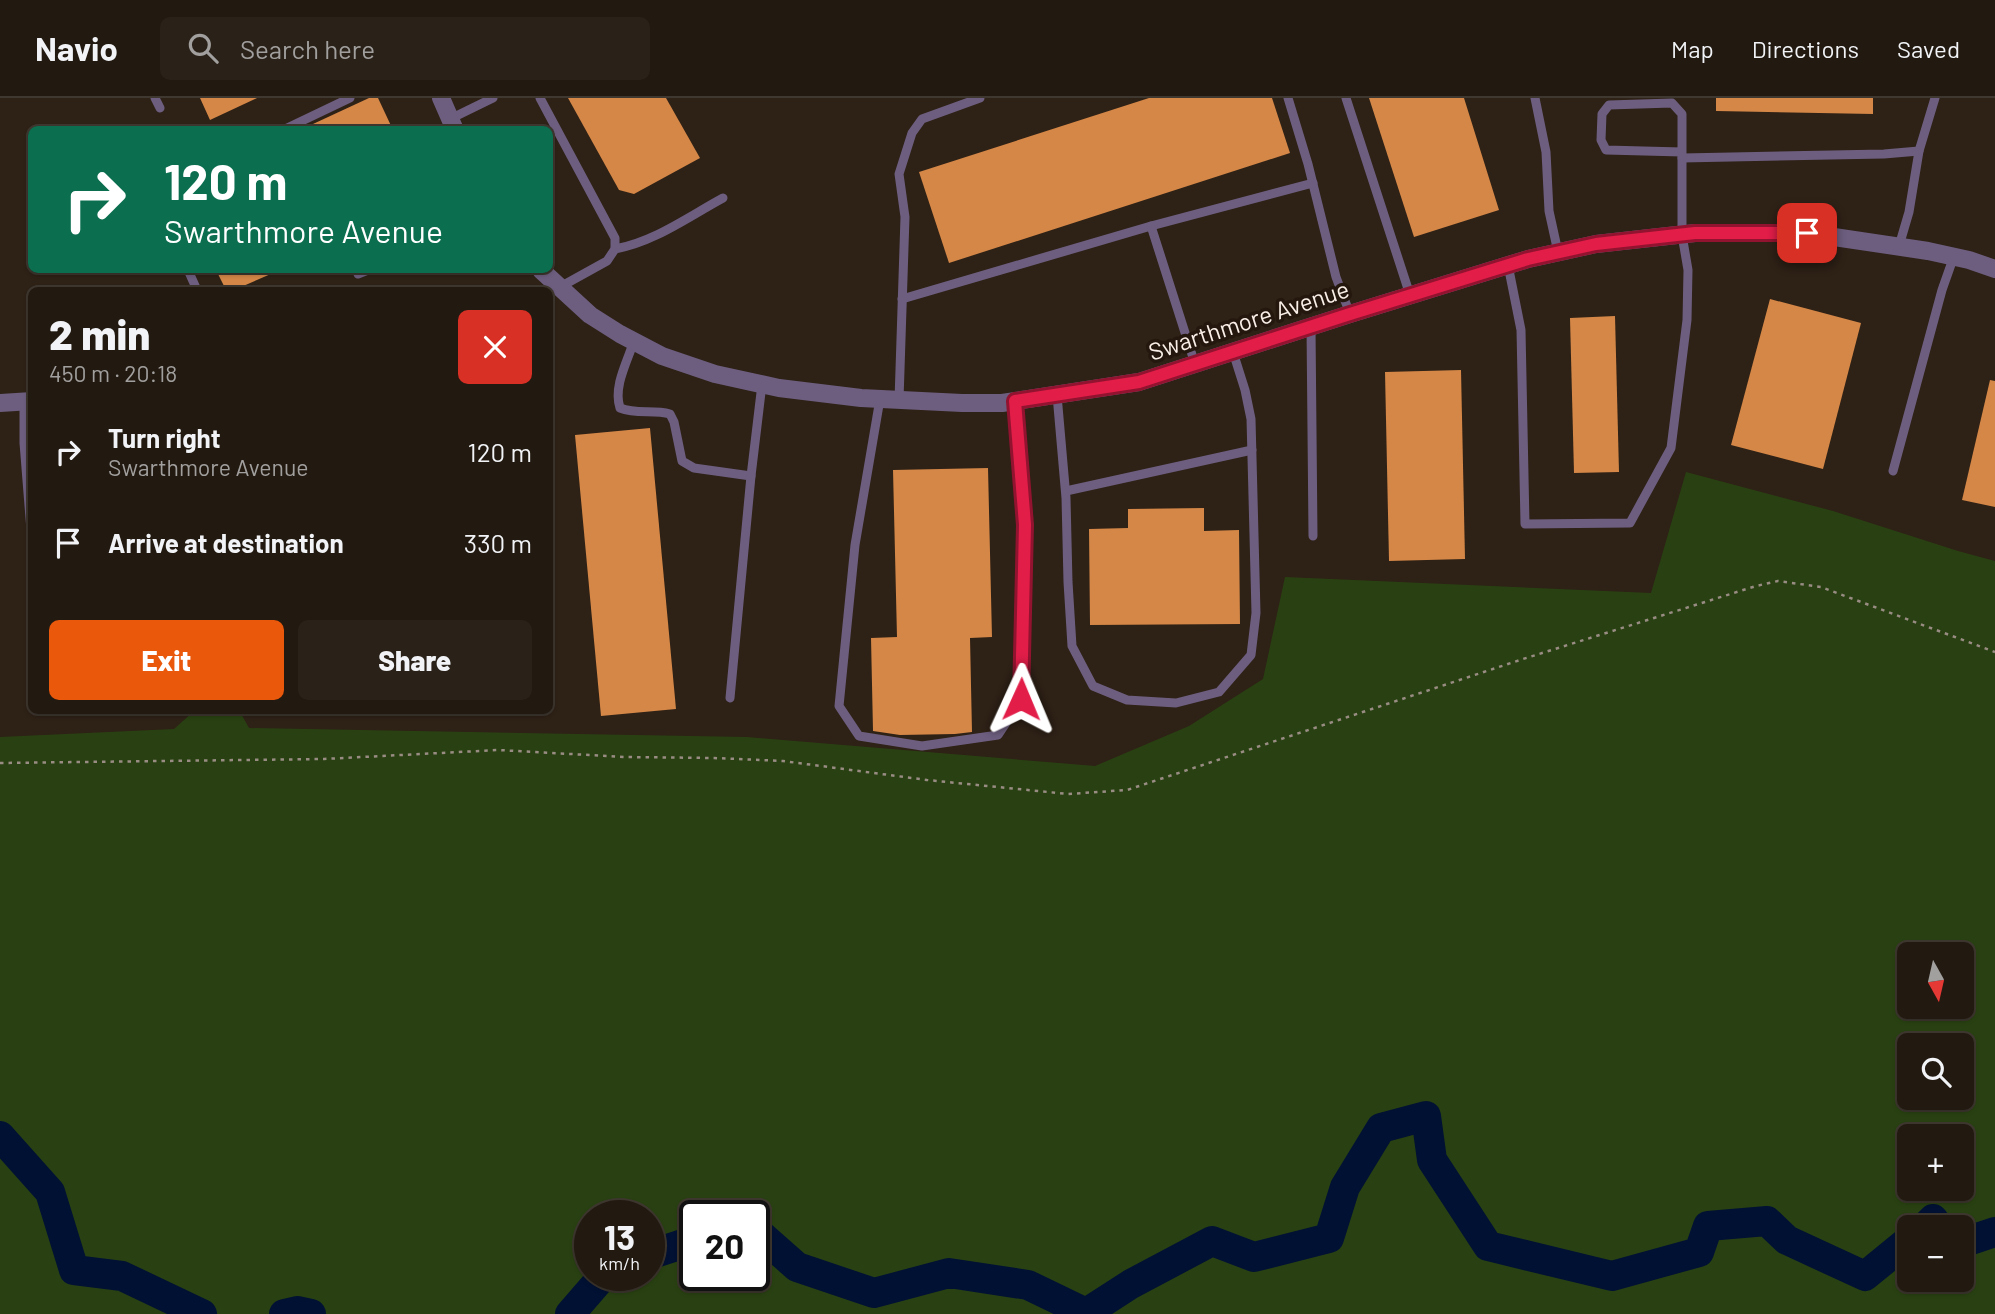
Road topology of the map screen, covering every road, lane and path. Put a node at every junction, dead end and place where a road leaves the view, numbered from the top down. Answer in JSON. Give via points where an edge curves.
{"nodes":[{"id":1,"x":155,"y":98,"type":"edge"},
{"id":2,"x":350,"y":98,"type":"edge"},
{"id":3,"x":441,"y":98,"type":"edge"},
{"id":4,"x":493,"y":98,"type":"edge"},
{"id":5,"x":540,"y":98,"type":"edge"},
{"id":6,"x":980,"y":98,"type":"edge"},
{"id":7,"x":1288,"y":98,"type":"edge"},
{"id":8,"x":1346,"y":98,"type":"edge"},
{"id":9,"x":1535,"y":98,"type":"edge"},
{"id":10,"x":1936,"y":98,"type":"edge"},
{"id":11,"x":160,"y":108,"type":"dead end"},
{"id":12,"x":452,"y":124,"type":"edge"},
{"id":13,"x":291,"y":126,"type":"edge"},
{"id":14,"x":1919,"y":151,"type":"junction"},
{"id":15,"x":1682,"y":155,"type":"junction"},
{"id":16,"x":1313,"y":183,"type":"junction"},
{"id":17,"x":723,"y":198,"type":"dead end"},
{"id":18,"x":1151,"y":226,"type":"junction"},
{"id":19,"x":1682,"y":235,"type":"junction"},
{"id":20,"x":1899,"y":246,"type":"junction"},
{"id":21,"x":615,"y":249,"type":"junction"},
{"id":22,"x":1558,"y":253,"type":"junction"},
{"id":23,"x":1954,"y":256,"type":"junction"},
{"id":24,"x":1508,"y":265,"type":"junction"},
{"id":25,"x":1995,"y":269,"type":"edge"},
{"id":26,"x":555,"y":291,"type":"edge"},
{"id":27,"x":1410,"y":295,"type":"junction"},
{"id":28,"x":902,"y":299,"type":"junction"},
{"id":29,"x":1350,"y":314,"type":"junction"},
{"id":30,"x":1311,"y":327,"type":"junction"},
{"id":31,"x":634,"y":341,"type":"junction"},
{"id":32,"x":1233,"y":352,"type":"junction"},
{"id":33,"x":1195,"y":364,"type":"junction"},
{"id":34,"x":762,"y":384,"type":"junction"},
{"id":35,"x":1057,"y":394,"type":"junction"},
{"id":36,"x":880,"y":399,"type":"junction"},
{"id":37,"x":899,"y":400,"type":"junction"},
{"id":38,"x":27,"y":401,"type":"edge"},
{"id":39,"x":1015,"y":401,"type":"junction"},
{"id":40,"x":0,"y":402,"type":"edge"},
{"id":41,"x":1252,"y":450,"type":"junction"},
{"id":42,"x":1893,"y":471,"type":"dead end"},
{"id":43,"x":751,"y":476,"type":"junction"},
{"id":44,"x":1066,"y":491,"type":"junction"},
{"id":45,"x":28,"y":492,"type":"edge"},
{"id":46,"x":1313,"y":536,"type":"dead end"},
{"id":47,"x":730,"y":698,"type":"dead end"}],
"edges":[{"from":1,"to":11,"type":"lane"},
{"from":2,"to":13,"type":"lane"},
{"from":3,"to":12,"type":"street"},
{"from":4,"to":12,"type":"lane"},
{"from":5,"to":21,"type":"lane","via":[[615,238]]},
{"from":6,"to":28,"type":"lane","via":[[922,119],[912,133],[900,174],[905,217]]},
{"from":7,"to":16,"type":"lane"},
{"from":8,"to":27,"type":"lane"},
{"from":9,"to":22,"type":"lane"},
{"from":10,"to":14,"type":"lane"},
{"from":14,"to":15,"type":"lane"},
{"from":14,"to":20,"type":"lane"},
{"from":15,"to":15,"type":"lane","via":[[1682,114],[1672,103],[1609,105],[1602,114],[1601,140],[1606,150]]},
{"from":15,"to":19,"type":"lane"},
{"from":16,"to":18,"type":"lane"},
{"from":16,"to":29,"type":"lane"},
{"from":17,"to":21,"type":"lane","via":[[654,236]]},
{"from":18,"to":28,"type":"lane"},
{"from":18,"to":33,"type":"lane"},
{"from":19,"to":20,"type":"street","name":"Swarthmore Avenue","via":[[1807,233]]},
{"from":19,"to":22,"type":"street","name":"Swarthmore Avenue"},
{"from":19,"to":24,"type":"lane","via":[[1688,270],[1687,320],[1671,448],[1630,523],[1525,524],[1521,330]]},
{"from":20,"to":23,"type":"street","name":"Swarthmore Avenue"},
{"from":21,"to":26,"type":"lane","via":[[607,261]]},
{"from":22,"to":24,"type":"street","name":"Swarthmore Avenue"},
{"from":23,"to":25,"type":"street","name":"Swarthmore Avenue"},
{"from":23,"to":42,"type":"lane"},
{"from":24,"to":27,"type":"street","name":"Swarthmore Avenue"},
{"from":26,"to":31,"type":"street","name":"Swarthmore Avenue"},
{"from":27,"to":29,"type":"street","name":"Swarthmore Avenue"},
{"from":28,"to":37,"type":"lane"},
{"from":29,"to":30,"type":"street","name":"Swarthmore Avenue"},
{"from":30,"to":32,"type":"street","name":"Swarthmore Avenue"},
{"from":30,"to":46,"type":"lane"},
{"from":31,"to":34,"type":"street","name":"Swarthmore Avenue","via":[[715,374]]},
{"from":31,"to":43,"type":"lane","via":[[619,387],[620,408],[670,414],[682,461],[694,468]]},
{"from":32,"to":33,"type":"street","name":"Swarthmore Avenue"},
{"from":32,"to":41,"type":"lane","via":[[1251,419]]},
{"from":33,"to":35,"type":"street","name":"Swarthmore Avenue","via":[[1139,382]]},
{"from":34,"to":36,"type":"street","name":"Swarthmore Avenue"},
{"from":34,"to":43,"type":"lane"},
{"from":35,"to":39,"type":"street","name":"Swarthmore Avenue"},
{"from":35,"to":44,"type":"lane"},
{"from":36,"to":37,"type":"street","name":"Swarthmore Avenue"},
{"from":36,"to":39,"type":"lane","via":[[855,545],[839,706],[859,736],[922,746],[998,736],[1021,699],[1025,525]]},
{"from":37,"to":39,"type":"street","name":"Swarthmore Avenue"},
{"from":38,"to":40,"type":"street"},
{"from":38,"to":45,"type":"lane"},
{"from":41,"to":44,"type":"lane"},
{"from":41,"to":44,"type":"lane","via":[[1256,613],[1251,655],[1219,692],[1176,704],[1128,699],[1093,686],[1072,646]]},
{"from":43,"to":47,"type":"lane"}]}
